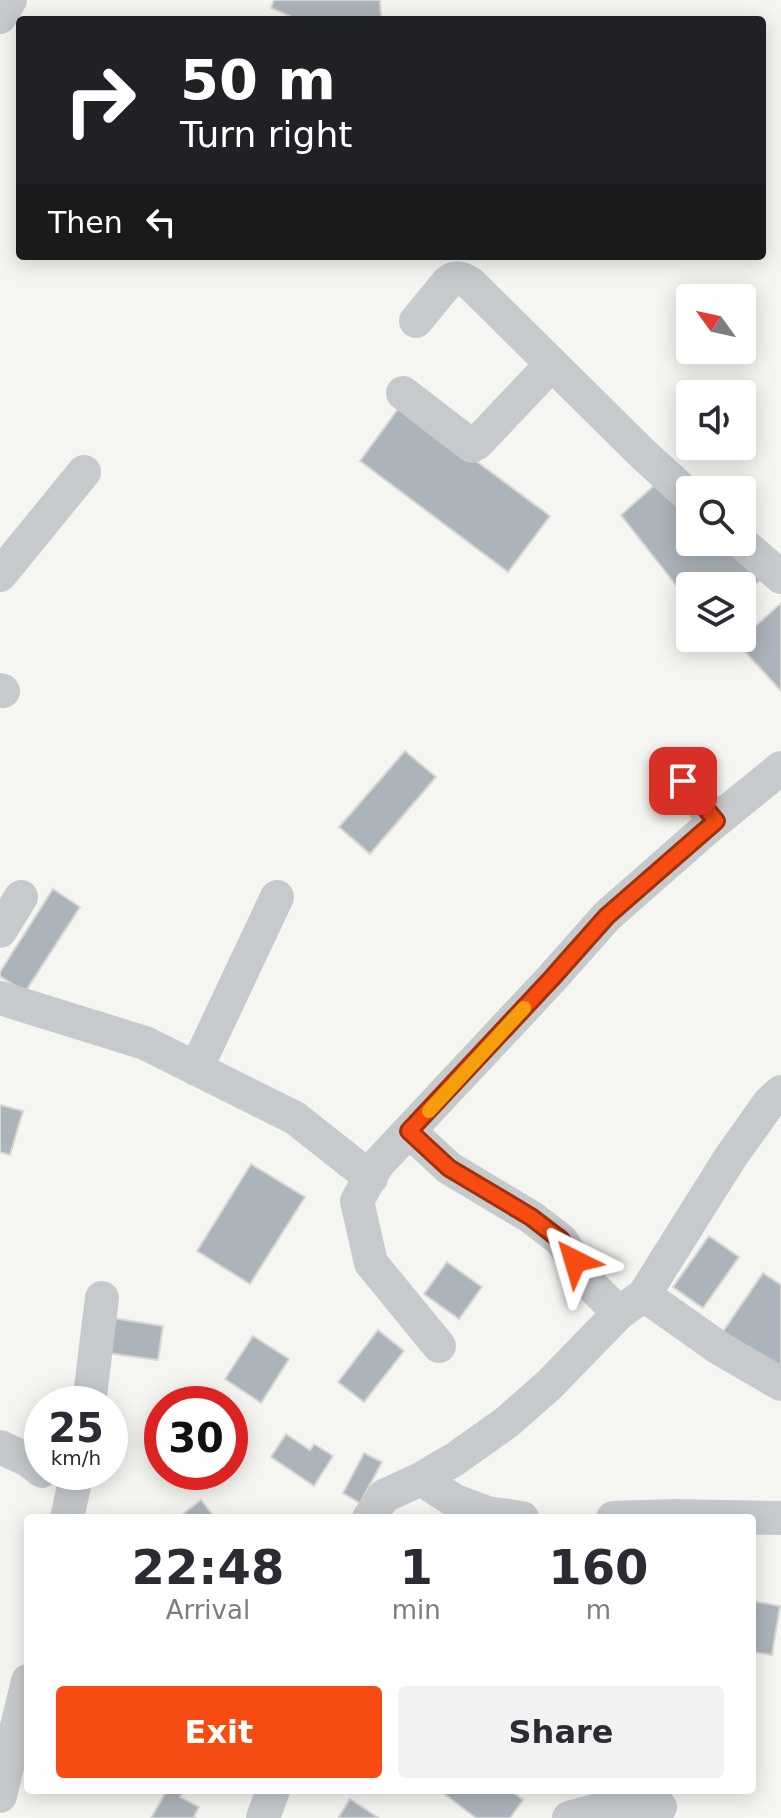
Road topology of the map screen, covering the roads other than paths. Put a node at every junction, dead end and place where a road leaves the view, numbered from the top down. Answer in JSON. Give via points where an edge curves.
{"nodes":[{"id":1,"x":10,"y":0,"type":"edge"},
{"id":2,"x":0,"y":17,"type":"edge"},
{"id":3,"x":416,"y":321,"type":"dead end"},
{"id":4,"x":552,"y":364,"type":"junction"},
{"id":5,"x":403,"y":393,"type":"dead end"},
{"id":6,"x":84,"y":472,"type":"dead end"},
{"id":7,"x":676,"y":485,"type":"edge"},
{"id":8,"x":756,"y":555,"type":"edge"},
{"id":9,"x":0,"y":575,"type":"edge"},
{"id":10,"x":781,"y":577,"type":"edge"},
{"id":11,"x":781,"y":768,"type":"edge"},
{"id":12,"x":683,"y":781,"type":"dead end"},
{"id":13,"x":716,"y":821,"type":"junction"},
{"id":14,"x":21,"y":897,"type":"dead end"},
{"id":15,"x":277,"y":897,"type":"dead end"},
{"id":16,"x":0,"y":931,"type":"edge"},
{"id":17,"x":0,"y":998,"type":"edge"},
{"id":18,"x":196,"y":1069,"type":"junction"},
{"id":19,"x":781,"y":1092,"type":"edge"},
{"id":20,"x":409,"y":1131,"type":"junction"},
{"id":21,"x":371,"y":1178,"type":"junction"},
{"id":22,"x":102,"y":1298,"type":"dead end"},
{"id":23,"x":631,"y":1304,"type":"junction"},
{"id":24,"x":439,"y":1346,"type":"dead end"},
{"id":25,"x":781,"y":1384,"type":"edge"},
{"id":26,"x":91,"y":1386,"type":"edge"},
{"id":27,"x":0,"y":1447,"type":"edge"},
{"id":28,"x":24,"y":1458,"type":"edge"},
{"id":29,"x":421,"y":1479,"type":"junction"},
{"id":30,"x":372,"y":1514,"type":"edge"},
{"id":31,"x":494,"y":1514,"type":"edge"},
{"id":32,"x":756,"y":1518,"type":"edge"},
{"id":33,"x":781,"y":1518,"type":"edge"},
{"id":34,"x":24,"y":1697,"type":"edge"},
{"id":35,"x":272,"y":1794,"type":"edge"},
{"id":36,"x":0,"y":1796,"type":"edge"},
{"id":37,"x":660,"y":1807,"type":"dead end"},
{"id":38,"x":263,"y":1818,"type":"edge"},
{"id":39,"x":569,"y":1818,"type":"edge"}],
"edges":[{"from":1,"to":2,"type":"street"},
{"from":3,"to":4,"type":"street","via":[[448,282],[462,278]]},
{"from":4,"to":5,"type":"street","via":[[472,446]]},
{"from":4,"to":7,"type":"street"},
{"from":6,"to":9,"type":"street"},
{"from":8,"to":10,"type":"street"},
{"from":11,"to":13,"type":"street"},
{"from":12,"to":13,"type":"street"},
{"from":13,"to":20,"type":"street","via":[[607,916]]},
{"from":14,"to":16,"type":"street"},
{"from":15,"to":18,"type":"street"},
{"from":17,"to":18,"type":"street","via":[[145,1043]]},
{"from":18,"to":21,"type":"street","via":[[295,1118]]},
{"from":19,"to":23,"type":"street"},
{"from":20,"to":21,"type":"street"},
{"from":20,"to":23,"type":"street","via":[[449,1168],[561,1240],[588,1282]]},
{"from":21,"to":24,"type":"street","via":[[357,1201],[371,1263]]},
{"from":22,"to":26,"type":"street"},
{"from":23,"to":25,"type":"street"},
{"from":23,"to":29,"type":"street","via":[[507,1422]]},
{"from":27,"to":28,"type":"street"},
{"from":29,"to":30,"type":"street","via":[[384,1496]]},
{"from":29,"to":31,"type":"street","via":[[455,1501]]},
{"from":32,"to":33,"type":"street"},
{"from":34,"to":36,"type":"street"},
{"from":35,"to":38,"type":"street"},
{"from":37,"to":39,"type":"street","via":[[613,1806]]}]}
